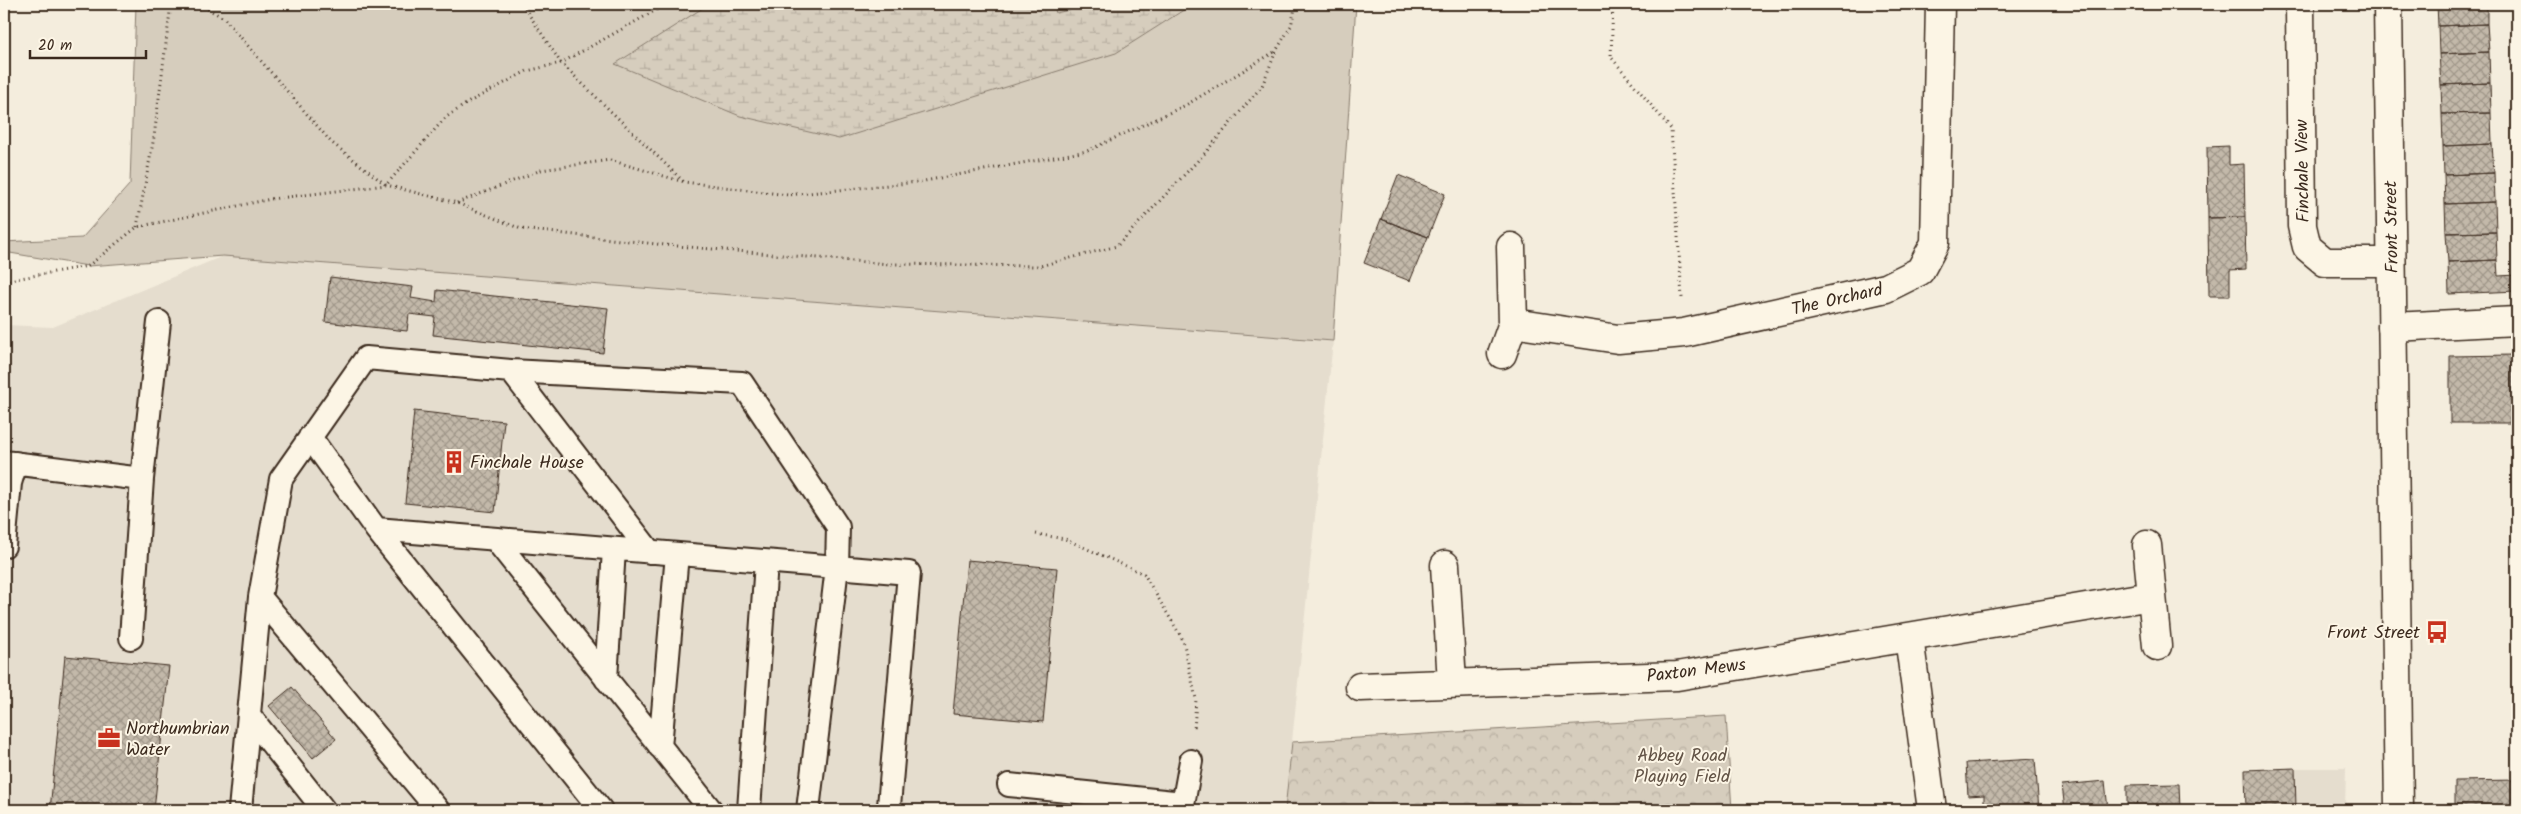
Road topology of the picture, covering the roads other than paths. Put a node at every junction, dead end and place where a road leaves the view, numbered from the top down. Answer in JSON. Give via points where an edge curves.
{"nodes":[{"id":1,"x":1940,"y":4,"type":"edge"},
{"id":2,"x":2300,"y":4,"type":"edge"},
{"id":3,"x":2388,"y":4,"type":"edge"},
{"id":4,"x":1511,"y":247,"type":"dead end"},
{"id":5,"x":2391,"y":262,"type":"junction"},
{"id":6,"x":2517,"y":321,"type":"edge"},
{"id":7,"x":160,"y":322,"type":"dead end"},
{"id":8,"x":1513,"y":323,"type":"junction"},
{"id":9,"x":2392,"y":327,"type":"junction"},
{"id":10,"x":1502,"y":354,"type":"dead end"},
{"id":11,"x":511,"y":371,"type":"junction"},
{"id":12,"x":310,"y":437,"type":"junction"},
{"id":13,"x":10,"y":463,"type":"edge"},
{"id":14,"x":142,"y":479,"type":"junction"},
{"id":15,"x":376,"y":529,"type":"junction"},
{"id":16,"x":495,"y":539,"type":"junction"},
{"id":17,"x":2147,"y":545,"type":"dead end"},
{"id":18,"x":4,"y":546,"type":"edge"},
{"id":19,"x":614,"y":549,"type":"junction"},
{"id":20,"x":650,"y":552,"type":"junction"},
{"id":21,"x":678,"y":554,"type":"junction"},
{"id":22,"x":766,"y":562,"type":"junction"},
{"id":23,"x":1445,"y":565,"type":"dead end"},
{"id":24,"x":837,"y":567,"type":"junction"},
{"id":25,"x":2152,"y":596,"type":"junction"},
{"id":26,"x":260,"y":597,"type":"junction"},
{"id":27,"x":1909,"y":637,"type":"junction"},
{"id":28,"x":131,"y":638,"type":"dead end"},
{"id":29,"x":2157,"y":646,"type":"dead end"},
{"id":30,"x":606,"y":679,"type":"junction"},
{"id":31,"x":1452,"y":683,"type":"junction"},
{"id":32,"x":1360,"y":687,"type":"dead end"},
{"id":33,"x":249,"y":714,"type":"junction"},
{"id":34,"x":660,"y":747,"type":"junction"},
{"id":35,"x":1191,"y":761,"type":"road end"},
{"id":36,"x":1009,"y":785,"type":"dead end"},
{"id":37,"x":889,"y":806,"type":"dead end"},
{"id":38,"x":1183,"y":807,"type":"edge"},
{"id":39,"x":240,"y":810,"type":"edge"},
{"id":40,"x":324,"y":810,"type":"edge"},
{"id":41,"x":438,"y":810,"type":"edge"},
{"id":42,"x":600,"y":810,"type":"edge"},
{"id":43,"x":712,"y":810,"type":"edge"},
{"id":44,"x":750,"y":810,"type":"edge"},
{"id":45,"x":808,"y":810,"type":"edge"},
{"id":46,"x":1932,"y":810,"type":"edge"},
{"id":47,"x":2399,"y":810,"type":"edge"}],
"edges":[{"from":1,"to":8,"type":"street","name":"The Orchard","via":[[1935,243],[1920,271],[1886,288],[1684,333],[1618,339]]},
{"from":2,"to":5,"type":"street","name":"Finchale View","via":[[2302,226],[2306,247],[2325,262]]},
{"from":3,"to":5,"type":"street","name":"Front Street"},
{"from":4,"to":8,"type":"street"},
{"from":5,"to":9,"type":"street","name":"Front Street"},
{"from":6,"to":9,"type":"street"},
{"from":7,"to":14,"type":"lane"},
{"from":8,"to":10,"type":"street"},
{"from":9,"to":47,"type":"street","name":"Front Street"},
{"from":11,"to":12,"type":"lane","via":[[366,358]]},
{"from":11,"to":20,"type":"lane"},
{"from":11,"to":24,"type":"lane","via":[[742,383],[838,527]]},
{"from":12,"to":15,"type":"lane"},
{"from":12,"to":26,"type":"lane","via":[[281,479]]},
{"from":13,"to":14,"type":"lane"},
{"from":13,"to":18,"type":"lane"},
{"from":14,"to":28,"type":"lane"},
{"from":15,"to":16,"type":"lane"},
{"from":15,"to":42,"type":"lane"},
{"from":16,"to":19,"type":"lane"},
{"from":16,"to":30,"type":"lane"},
{"from":17,"to":25,"type":"street"},
{"from":19,"to":20,"type":"lane"},
{"from":19,"to":30,"type":"lane"},
{"from":20,"to":21,"type":"lane"},
{"from":21,"to":22,"type":"lane"},
{"from":21,"to":34,"type":"lane"},
{"from":22,"to":24,"type":"lane"},
{"from":22,"to":44,"type":"lane"},
{"from":23,"to":31,"type":"street"},
{"from":24,"to":37,"type":"lane","via":[[909,574]]},
{"from":24,"to":45,"type":"lane"},
{"from":25,"to":27,"type":"street","name":"Paxton Mews"},
{"from":25,"to":29,"type":"street"},
{"from":26,"to":33,"type":"lane"},
{"from":26,"to":41,"type":"lane"},
{"from":27,"to":31,"type":"street","name":"Paxton Mews","via":[[1677,676]]},
{"from":27,"to":46,"type":"street"},
{"from":30,"to":34,"type":"lane"},
{"from":31,"to":32,"type":"street","name":"Paxton Mews"},
{"from":33,"to":39,"type":"lane"},
{"from":33,"to":40,"type":"lane"},
{"from":34,"to":43,"type":"lane"},
{"from":35,"to":38,"type":"lane"},
{"from":36,"to":38,"type":"lane"}]}
